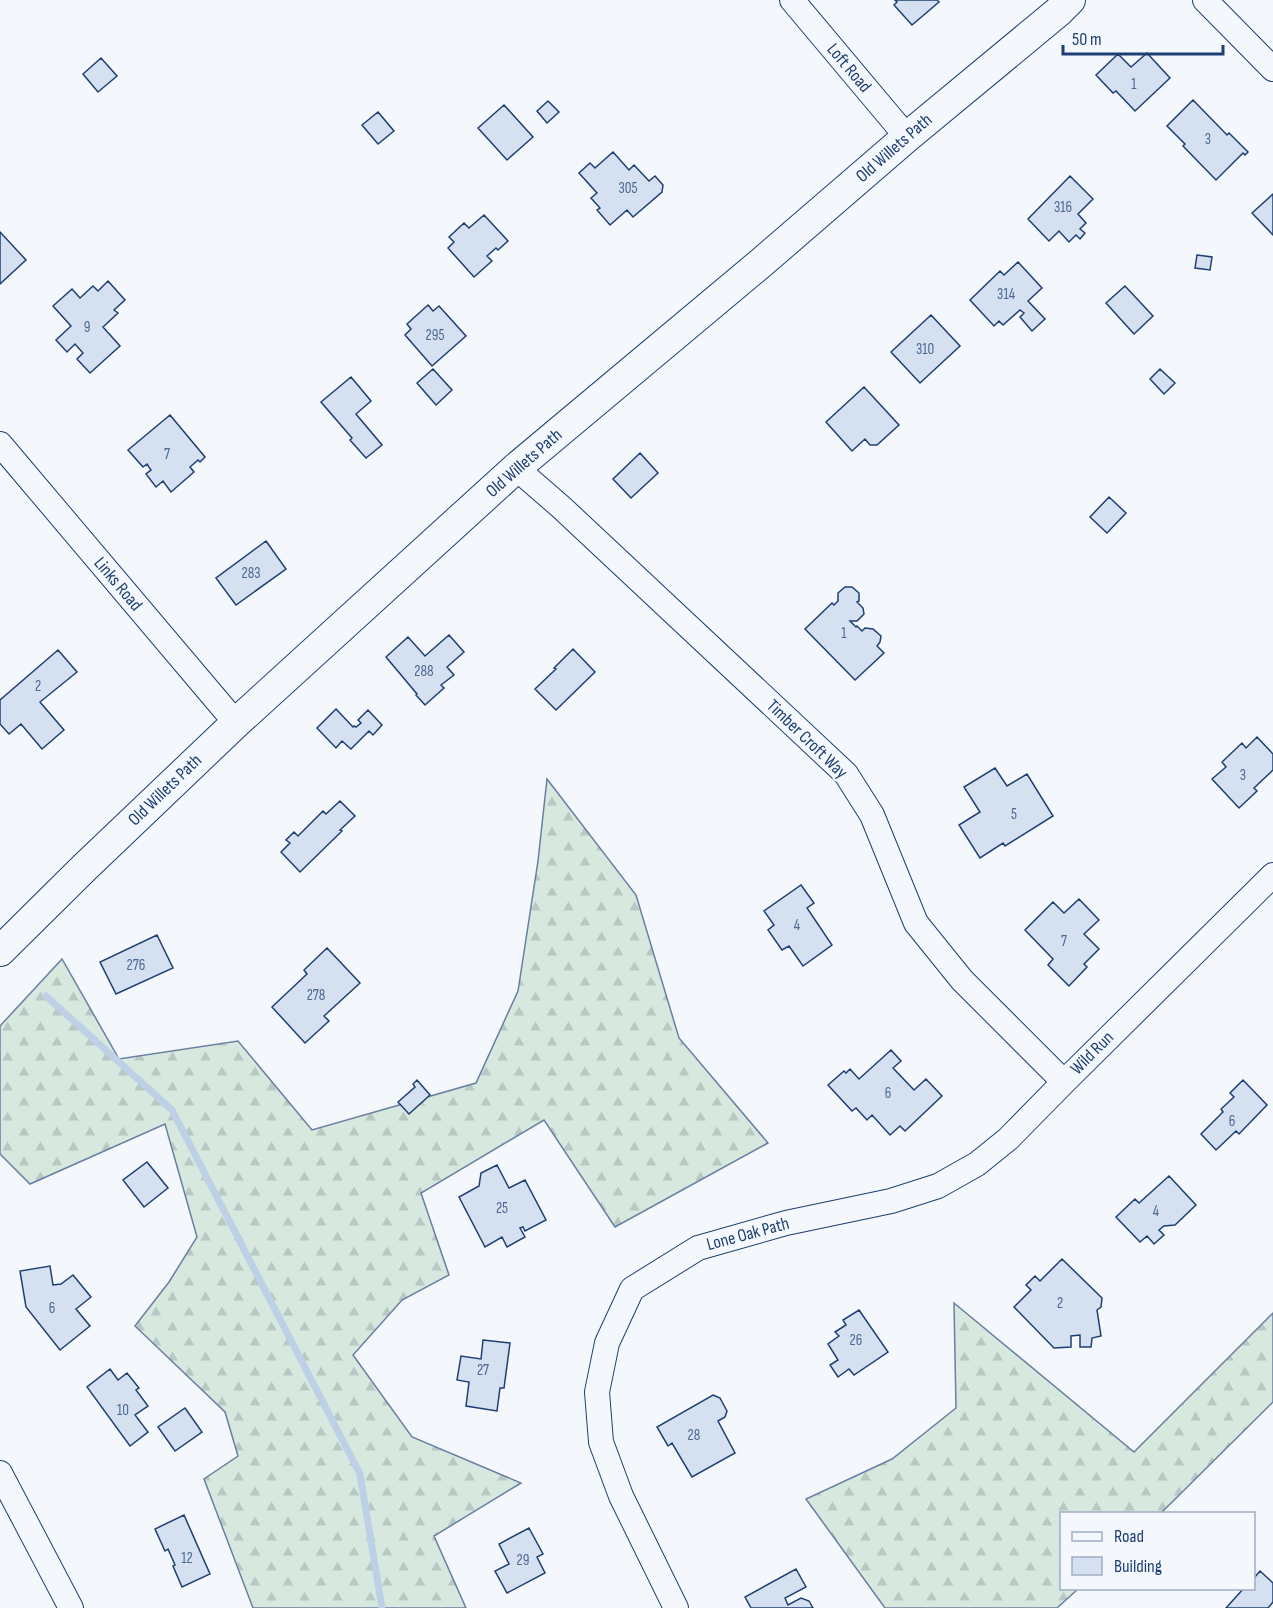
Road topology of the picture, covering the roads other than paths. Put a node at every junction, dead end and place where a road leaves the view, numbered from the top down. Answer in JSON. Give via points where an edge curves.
{"nodes":[{"id":1,"x":792,"y":0,"type":"edge"},
{"id":2,"x":1070,"y":0,"type":"edge"},
{"id":3,"x":1205,"y":0,"type":"edge"},
{"id":4,"x":1273,"y":69,"type":"edge"},
{"id":5,"x":907,"y":137,"type":"junction"},
{"id":6,"x":0,"y":444,"type":"edge"},
{"id":7,"x":516,"y":468,"type":"junction"},
{"id":8,"x":236,"y":723,"type":"junction"},
{"id":9,"x":1273,"y":875,"type":"edge"},
{"id":10,"x":0,"y":951,"type":"edge"},
{"id":11,"x":1064,"y":1082,"type":"junction"},
{"id":12,"x":891,"y":1202,"type":"joint"},
{"id":13,"x":0,"y":1473,"type":"edge"},
{"id":14,"x":71,"y":1608,"type":"edge"},
{"id":15,"x":676,"y":1608,"type":"edge"}],
"edges":[{"from":1,"to":5,"type":"street","name":"Loft Road"},
{"from":2,"to":5,"type":"main road","name":"Old Willets Path"},
{"from":3,"to":4,"type":"street"},
{"from":5,"to":7,"type":"main road","name":"Old Willets Path"},
{"from":6,"to":8,"type":"street","name":"Links Road"},
{"from":7,"to":8,"type":"main road","name":"Old Willets Path"},
{"from":7,"to":11,"type":"street","name":"Timber Croft Way","via":[[846,774],[872,815],[916,923],[962,980]]},
{"from":8,"to":10,"type":"main road","name":"Old Willets Path"},
{"from":9,"to":11,"type":"street","name":"Wild Run"},
{"from":11,"to":12,"type":"street","name":"Wild Run","via":[[1008,1139],[977,1164],[938,1186]]},
{"from":12,"to":15,"type":"street","name":"Lone Oak Path","via":[[786,1223],[698,1248],[632,1289],[607,1343],[597,1392],[601,1442],[621,1496]]},
{"from":13,"to":14,"type":"street"}]}
